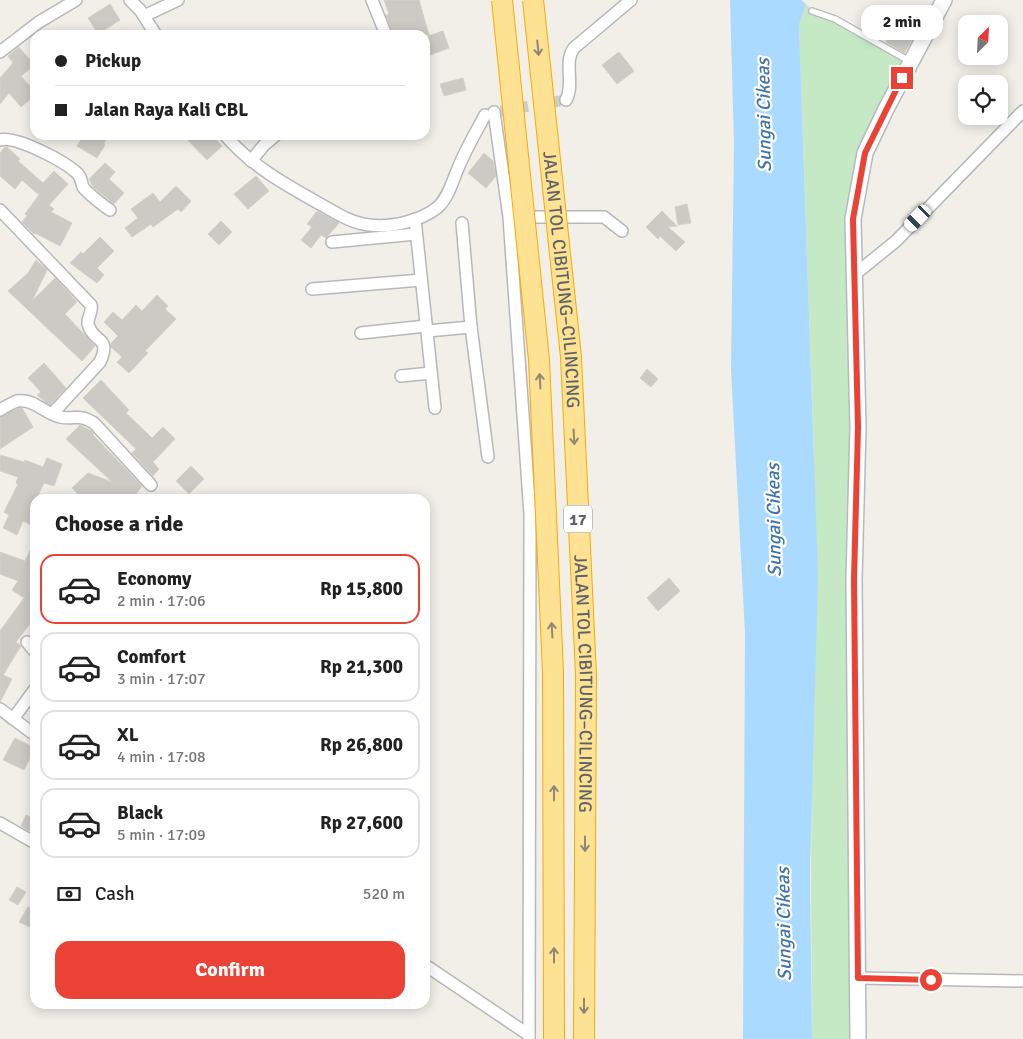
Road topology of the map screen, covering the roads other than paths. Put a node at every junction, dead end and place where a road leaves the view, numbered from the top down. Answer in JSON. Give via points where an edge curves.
{"nodes":[{"id":1,"x":76,"y":0,"type":"edge"},
{"id":2,"x":130,"y":0,"type":"edge"},
{"id":3,"x":178,"y":0,"type":"edge"},
{"id":4,"x":372,"y":0,"type":"edge"},
{"id":5,"x":502,"y":0,"type":"edge"},
{"id":6,"x":533,"y":0,"type":"edge"},
{"id":7,"x":631,"y":0,"type":"edge"},
{"id":8,"x":944,"y":0,"type":"edge"},
{"id":9,"x":812,"y":11,"type":"dead end"},
{"id":10,"x":144,"y":16,"type":"junction"},
{"id":11,"x":153,"y":30,"type":"edge"},
{"id":12,"x":384,"y":30,"type":"edge"},
{"id":13,"x":0,"y":52,"type":"edge"},
{"id":14,"x":911,"y":62,"type":"junction"},
{"id":15,"x":566,"y":100,"type":"dead end"},
{"id":16,"x":1023,"y":111,"type":"edge"},
{"id":17,"x":0,"y":140,"type":"edge"},
{"id":18,"x":229,"y":140,"type":"edge"},
{"id":19,"x":270,"y":140,"type":"edge"},
{"id":20,"x":251,"y":161,"type":"junction"},
{"id":21,"x":0,"y":210,"type":"edge"},
{"id":22,"x":110,"y":210,"type":"dead end"},
{"id":23,"x":509,"y":217,"type":"junction"},
{"id":24,"x":415,"y":219,"type":"junction"},
{"id":25,"x":462,"y":223,"type":"dead end"},
{"id":26,"x":622,"y":231,"type":"dead end"},
{"id":27,"x":416,"y":234,"type":"junction"},
{"id":28,"x":332,"y":242,"type":"dead end"},
{"id":29,"x":854,"y":276,"type":"junction"},
{"id":30,"x":421,"y":280,"type":"junction"},
{"id":31,"x":312,"y":289,"type":"dead end"},
{"id":32,"x":471,"y":327,"type":"junction"},
{"id":33,"x":427,"y":329,"type":"junction"},
{"id":34,"x":361,"y":333,"type":"dead end"},
{"id":35,"x":431,"y":373,"type":"junction"},
{"id":36,"x":401,"y":376,"type":"dead end"},
{"id":37,"x":435,"y":408,"type":"dead end"},
{"id":38,"x":0,"y":410,"type":"edge"},
{"id":39,"x":52,"y":414,"type":"junction"},
{"id":40,"x":488,"y":458,"type":"dead end"},
{"id":41,"x":151,"y":485,"type":"dead end"},
{"id":42,"x":28,"y":642,"type":"dead end"},
{"id":43,"x":30,"y":645,"type":"edge"},
{"id":44,"x":30,"y":696,"type":"edge"},
{"id":45,"x":0,"y":709,"type":"edge"},
{"id":46,"x":13,"y":719,"type":"junction"},
{"id":47,"x":30,"y":731,"type":"edge"},
{"id":48,"x":0,"y":823,"type":"edge"},
{"id":49,"x":30,"y":840,"type":"edge"},
{"id":50,"x":430,"y":968,"type":"edge"},
{"id":51,"x":858,"y":978,"type":"junction"},
{"id":52,"x":1023,"y":981,"type":"edge"},
{"id":53,"x":529,"y":1037,"type":"edge"},
{"id":54,"x":554,"y":1039,"type":"edge"},
{"id":55,"x":584,"y":1039,"type":"edge"},
{"id":56,"x":858,"y":1039,"type":"edge"}],
"edges":[{"from":1,"to":13,"type":"street"},
{"from":2,"to":10,"type":"street"},
{"from":3,"to":10,"type":"street"},
{"from":4,"to":12,"type":"street"},
{"from":54,"to":5,"type":"highway","name":"JALAN TOL CIBITUNG–CILINCING","number":"17","one_way":true,"bridge":true,"via":[[554,672],[540,379]]},
{"from":6,"to":55,"type":"highway","name":"JALAN TOL CIBITUNG–CILINCING","number":"17","one_way":true,"bridge":true,"via":[[571,367],[586,675]]},
{"from":7,"to":15,"type":"street","via":[[570,54],[570,93]]},
{"from":8,"to":14,"type":"street"},
{"from":9,"to":14,"type":"lane","via":[[835,19]]},
{"from":10,"to":11,"type":"street"},
{"from":14,"to":29,"type":"street","via":[[863,158],[853,219]]},
{"from":16,"to":29,"type":"street","via":[[896,241]]},
{"from":17,"to":22,"type":"street","via":[[21,143],[69,166],[79,175],[83,187]]},
{"from":18,"to":20,"type":"street"},
{"from":19,"to":20,"type":"street"},
{"from":20,"to":24,"type":"street","via":[[357,223],[386,226]]},
{"from":21,"to":39,"type":"street","via":[[91,305],[88,326],[105,347],[100,362]]},
{"from":23,"to":24,"type":"street","via":[[490,114],[439,206]]},
{"from":23,"to":26,"type":"street","via":[[604,217]]},
{"from":23,"to":53,"type":"street","via":[[530,514]]},
{"from":24,"to":27,"type":"street"},
{"from":25,"to":32,"type":"street"},
{"from":27,"to":28,"type":"street"},
{"from":27,"to":30,"type":"street"},
{"from":29,"to":51,"type":"street","via":[[858,427],[854,579]]},
{"from":30,"to":31,"type":"street"},
{"from":30,"to":33,"type":"street"},
{"from":32,"to":33,"type":"street"},
{"from":32,"to":40,"type":"street"},
{"from":33,"to":34,"type":"street"},
{"from":33,"to":35,"type":"street"},
{"from":35,"to":36,"type":"street"},
{"from":35,"to":37,"type":"street"},
{"from":38,"to":39,"type":"street","via":[[16,401],[28,402]]},
{"from":39,"to":41,"type":"street","via":[[84,417],[94,423]]},
{"from":42,"to":43,"type":"street"},
{"from":44,"to":46,"type":"street"},
{"from":45,"to":46,"type":"street"},
{"from":46,"to":47,"type":"street"},
{"from":48,"to":49,"type":"street"},
{"from":50,"to":53,"type":"street"},
{"from":51,"to":52,"type":"street"},
{"from":51,"to":56,"type":"street"}]}
